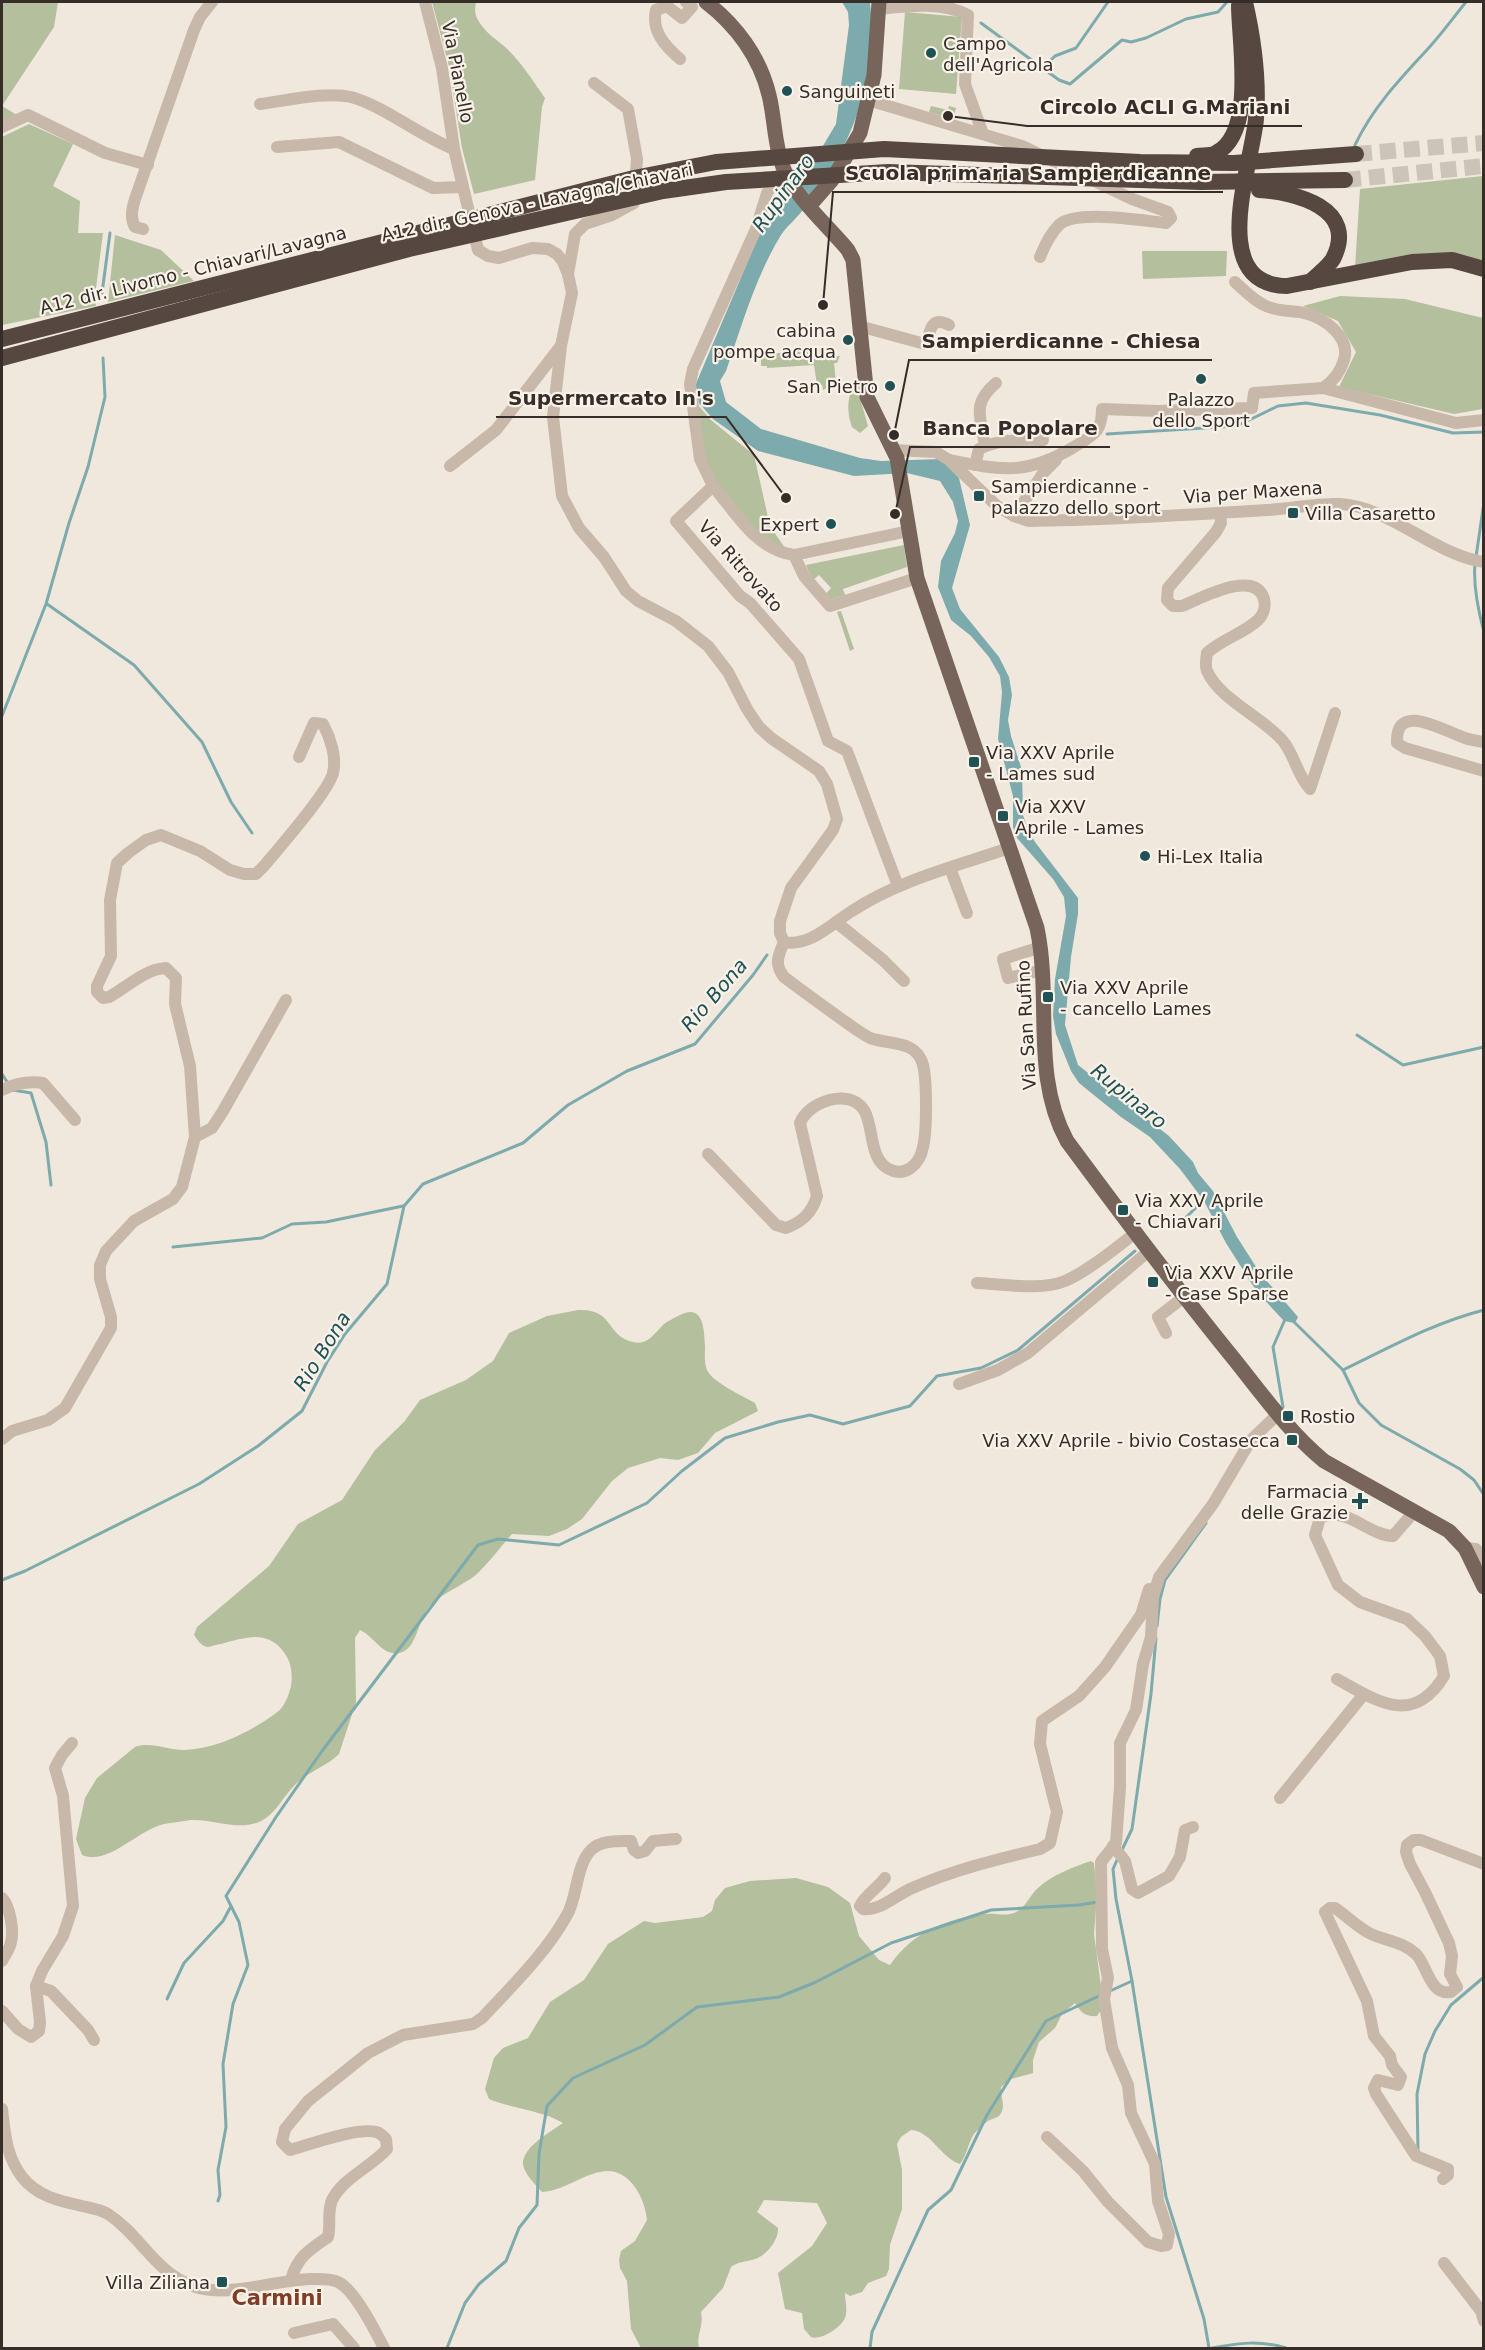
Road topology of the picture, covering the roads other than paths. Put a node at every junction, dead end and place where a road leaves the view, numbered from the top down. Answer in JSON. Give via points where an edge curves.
{"nodes":[{"id":1,"x":212,"y":2,"type":"edge"},
{"id":2,"x":425,"y":2,"type":"edge"},
{"id":3,"x":686,"y":2,"type":"edge"},
{"id":4,"x":706,"y":2,"type":"edge"},
{"id":5,"x":1239,"y":2,"type":"edge"},
{"id":6,"x":1245,"y":2,"type":"edge"},
{"id":7,"x":878,"y":5,"type":"edge"},
{"id":8,"x":680,"y":59,"type":"dead end"},
{"id":9,"x":594,"y":83,"type":"dead end"},
{"id":10,"x":867,"y":100,"type":"junction"},
{"id":11,"x":260,"y":104,"type":"dead end"},
{"id":12,"x":2,"y":127,"type":"edge"},
{"id":13,"x":983,"y":134,"type":"junction"},
{"id":14,"x":277,"y":147,"type":"dead end"},
{"id":15,"x":454,"y":149,"type":"junction"},
{"id":16,"x":1356,"y":154,"type":"tunnel mouth"},
{"id":17,"x":1211,"y":159,"type":"junction"},
{"id":18,"x":148,"y":165,"type":"junction"},
{"id":19,"x":783,"y":169,"type":"junction"},
{"id":20,"x":1345,"y":180,"type":"tunnel mouth"},
{"id":21,"x":1265,"y":186,"type":"junction"},
{"id":22,"x":463,"y":187,"type":"junction"},
{"id":23,"x":810,"y":206,"type":"junction"},
{"id":24,"x":143,"y":229,"type":"dead end"},
{"id":25,"x":408,"y":242,"type":"junction"},
{"id":26,"x":1040,"y":257,"type":"dead end"},
{"id":27,"x":1484,"y":269,"type":"edge"},
{"id":28,"x":568,"y":274,"type":"junction"},
{"id":29,"x":1235,"y":282,"type":"dead end"},
{"id":30,"x":1309,"y":283,"type":"junction"},
{"id":31,"x":949,"y":325,"type":"dead end"},
{"id":32,"x":859,"y":326,"type":"junction"},
{"id":33,"x":2,"y":339,"type":"edge"},
{"id":34,"x":561,"y":346,"type":"junction"},
{"id":35,"x":2,"y":358,"type":"edge"},
{"id":36,"x":996,"y":383,"type":"dead end"},
{"id":37,"x":1323,"y":388,"type":"junction"},
{"id":38,"x":1484,"y":420,"type":"edge"},
{"id":39,"x":1043,"y":440,"type":"dead end"},
{"id":40,"x":985,"y":446,"type":"junction"},
{"id":41,"x":895,"y":454,"type":"junction"},
{"id":42,"x":1060,"y":455,"type":"junction"},
{"id":43,"x":949,"y":460,"type":"junction"},
{"id":44,"x":975,"y":465,"type":"junction"},
{"id":45,"x":450,"y":466,"type":"dead end"},
{"id":46,"x":713,"y":486,"type":"junction"},
{"id":47,"x":1220,"y":512,"type":"junction"},
{"id":48,"x":1014,"y":516,"type":"junction"},
{"id":49,"x":909,"y":531,"type":"junction"},
{"id":50,"x":794,"y":555,"type":"junction"},
{"id":51,"x":1484,"y":562,"type":"edge"},
{"id":52,"x":917,"y":578,"type":"junction"},
{"id":53,"x":1335,"y":713,"type":"dead end"},
{"id":54,"x":1484,"y":742,"type":"edge"},
{"id":55,"x":299,"y":757,"type":"dead end"},
{"id":56,"x":1484,"y":771,"type":"edge"},
{"id":57,"x":1009,"y":848,"type":"junction"},
{"id":58,"x":950,"y":868,"type":"junction"},
{"id":59,"x":898,"y":886,"type":"junction"},
{"id":60,"x":967,"y":913,"type":"dead end"},
{"id":61,"x":836,"y":922,"type":"junction"},
{"id":62,"x":784,"y":942,"type":"junction"},
{"id":63,"x":1041,"y":947,"type":"junction"},
{"id":64,"x":1043,"y":970,"type":"junction"},
{"id":65,"x":904,"y":981,"type":"dead end"},
{"id":66,"x":286,"y":1000,"type":"dead end"},
{"id":67,"x":2,"y":1090,"type":"edge"},
{"id":68,"x":75,"y":1120,"type":"dead end"},
{"id":69,"x":195,"y":1137,"type":"junction"},
{"id":70,"x":708,"y":1154,"type":"dead end"},
{"id":71,"x":1135,"y":1233,"type":"junction"},
{"id":72,"x":1149,"y":1251,"type":"junction"},
{"id":73,"x":977,"y":1283,"type":"dead end"},
{"id":74,"x":1184,"y":1297,"type":"junction"},
{"id":75,"x":1166,"y":1333,"type":"dead end"},
{"id":76,"x":959,"y":1384,"type":"dead end"},
{"id":77,"x":1278,"y":1414,"type":"junction"},
{"id":78,"x":2,"y":1439,"type":"edge"},
{"id":79,"x":1414,"y":1512,"type":"junction"},
{"id":80,"x":1465,"y":1548,"type":"junction"},
{"id":81,"x":1484,"y":1559,"type":"edge"},
{"id":82,"x":1159,"y":1577,"type":"junction"},
{"id":83,"x":1484,"y":1587,"type":"edge"},
{"id":84,"x":1337,"y":1679,"type":"dead end"},
{"id":85,"x":1365,"y":1694,"type":"junction"},
{"id":86,"x":72,"y":1743,"type":"dead end"},
{"id":87,"x":1280,"y":1798,"type":"dead end"},
{"id":88,"x":1193,"y":1827,"type":"dead end"},
{"id":89,"x":676,"y":1839,"type":"dead end"},
{"id":90,"x":1113,"y":1846,"type":"junction"},
{"id":91,"x":1484,"y":1864,"type":"edge"},
{"id":92,"x":885,"y":1878,"type":"dead end"},
{"id":93,"x":2,"y":1898,"type":"edge"},
{"id":94,"x":2,"y":1961,"type":"edge"},
{"id":95,"x":36,"y":1986,"type":"junction"},
{"id":96,"x":2,"y":2011,"type":"edge"},
{"id":97,"x":93,"y":2040,"type":"dead end"},
{"id":98,"x":2,"y":2109,"type":"edge"},
{"id":99,"x":1047,"y":2137,"type":"dead end"},
{"id":100,"x":1443,"y":2179,"type":"dead end"},
{"id":101,"x":1444,"y":2263,"type":"dead end"},
{"id":102,"x":291,"y":2280,"type":"junction"},
{"id":103,"x":1484,"y":2321,"type":"edge"},
{"id":104,"x":294,"y":2333,"type":"dead end"},
{"id":105,"x":354,"y":2349,"type":"edge"},
{"id":106,"x":384,"y":2349,"type":"edge"}],
"edges":[{"from":1,"to":18,"type":"street","via":[[194,30]]},
{"from":2,"to":15,"type":"street","name":"Via Pianello","via":[[442,68]]},
{"from":3,"to":8,"type":"street","via":[[692,7],[682,18],[667,6],[656,10],[654,19],[662,40]]},
{"from":4,"to":19,"type":"main road","name":"Via San Rufino","via":[[736,28],[754,57],[769,94]]},
{"from":5,"to":17,"type":"highway","via":[[1240,115],[1230,141]]},
{"from":6,"to":30,"type":"highway","via":[[1257,70],[1256,121],[1239,223],[1240,246],[1247,266],[1261,280],[1278,286]]},
{"from":7,"to":10,"type":"main road","via":[[874,75]]},
{"from":7,"to":13,"type":"street","via":[[925,6],[968,15],[965,84]]},
{"from":9,"to":28,"type":"street","via":[[628,109],[637,159],[634,204],[585,224],[576,234]]},
{"from":10,"to":13,"type":"street"},
{"from":10,"to":23,"type":"main road","via":[[860,133],[832,180]]},
{"from":11,"to":15,"type":"street","name":"Via Pianello","via":[[324,96],[350,97]]},
{"from":12,"to":18,"type":"street","via":[[28,115],[105,153]]},
{"from":13,"to":26,"type":"street","via":[[1022,146],[1168,212],[1171,218],[1166,223],[1085,218],[1066,221],[1059,224]]},
{"from":14,"to":22,"type":"street","via":[[339,142],[433,188]]},
{"from":15,"to":22,"type":"street","name":"Via Pianello"},
{"from":16,"to":17,"type":"highway","name":"A12 dir. Livorno - Chiavari/Lavagna","via":[[1234,164]]},
{"from":17,"to":25,"type":"highway","name":"A12 dir. Livorno - Chiavari/Lavagna","via":[[1140,162],[884,149],[716,162],[634,178]]},
{"from":18,"to":24,"type":"street","via":[[132,211],[135,227]]},
{"from":19,"to":23,"type":"main road","name":"Via San Rufino"},
{"from":19,"to":46,"type":"street","via":[[767,193],[756,229],[708,334],[690,384],[699,459]]},
{"from":20,"to":21,"type":"highway"},
{"from":21,"to":25,"type":"highway","name":"A12 dir. Genova - Lavagna/Chiavari","via":[[888,172],[726,182]]},
{"from":21,"to":30,"type":"highway","via":[[1318,203],[1337,227],[1338,243],[1332,260]]},
{"from":22,"to":28,"type":"street","name":"Via Pianello","via":[[478,250],[499,258],[532,248],[548,249],[563,262]]},
{"from":23,"to":32,"type":"main road","name":"Via San Rufino","via":[[853,260]]},
{"from":25,"to":33,"type":"highway","name":"A12 dir. Livorno - Chiavari/Lavagna"},
{"from":25,"to":35,"type":"highway","name":"A12 dir. Genova - Lavagna/Chiavari"},
{"from":27,"to":30,"type":"highway","via":[[1452,260],[1412,262]]},
{"from":28,"to":34,"type":"street","via":[[573,292]]},
{"from":29,"to":37,"type":"street","via":[[1265,306],[1317,317],[1342,338],[1347,350],[1342,367],[1333,382]]},
{"from":31,"to":32,"type":"street","via":[[935,322],[925,344]]},
{"from":32,"to":41,"type":"main road","name":"Via San Rufino","via":[[867,397]]},
{"from":34,"to":45,"type":"street","via":[[496,430]]},
{"from":34,"to":62,"type":"street","via":[[552,417],[558,474],[568,510],[626,591],[708,646],[728,672],[759,727],[819,771],[827,784],[837,819],[791,888],[780,921]]},
{"from":36,"to":40,"type":"street","via":[[980,404]]},
{"from":37,"to":38,"type":"street","via":[[1456,423]]},
{"from":37,"to":42,"type":"street","via":[[1254,393],[1252,408],[1102,409],[1102,425],[1094,435]]},
{"from":39,"to":40,"type":"street","via":[[1018,439]]},
{"from":40,"to":44,"type":"street","via":[[979,449]]},
{"from":41,"to":43,"type":"street","name":"Via per Maxena","via":[[936,452]]},
{"from":41,"to":49,"type":"main road","name":"Via San Rufino"},
{"from":42,"to":44,"type":"street","via":[[1032,467]]},
{"from":42,"to":48,"type":"street"},
{"from":43,"to":44,"type":"street"},
{"from":43,"to":48,"type":"street","name":"Via per Maxena","via":[[997,506]]},
{"from":46,"to":50,"type":"street","via":[[758,540],[781,553]]},
{"from":46,"to":59,"type":"street","name":"Via Ritrovato","via":[[676,521],[799,659],[828,741],[847,751]]},
{"from":47,"to":48,"type":"street","name":"Via per Maxena","via":[[1029,521]]},
{"from":47,"to":51,"type":"street","name":"Via per Maxena","via":[[1340,504],[1358,507],[1460,556]]},
{"from":47,"to":53,"type":"street","via":[[1221,523],[1168,588],[1167,600],[1173,606],[1182,606],[1243,584],[1257,588],[1264,608],[1258,620],[1207,653],[1207,670],[1217,686],[1283,741],[1296,762],[1301,780],[1310,789]]},
{"from":49,"to":50,"type":"street"},
{"from":49,"to":52,"type":"main road","name":"Via San Rufino"},
{"from":50,"to":52,"type":"street","via":[[804,576],[830,606]]},
{"from":52,"to":57,"type":"main road","name":"Via San Rufino"},
{"from":54,"to":56,"type":"street","via":[[1419,720],[1410,720],[1396,734],[1397,743],[1405,747]]},
{"from":55,"to":69,"type":"street","via":[[314,723],[323,724],[334,757],[333,774],[256,874],[230,870],[200,851],[161,835],[146,840],[117,863],[110,900],[111,956],[97,992],[109,997],[159,968],[166,968],[176,978],[175,1004],[190,1066]]},
{"from":57,"to":58,"type":"street"},
{"from":57,"to":63,"type":"main road","name":"Via San Rufino"},
{"from":58,"to":59,"type":"street"},
{"from":58,"to":60,"type":"street"},
{"from":59,"to":61,"type":"street"},
{"from":61,"to":62,"type":"street","via":[[804,942]]},
{"from":61,"to":65,"type":"street"},
{"from":62,"to":70,"type":"street","via":[[777,961],[784,977],[868,1037],[908,1046],[921,1058],[923,1147],[917,1163],[907,1172],[896,1172],[880,1161],[863,1109],[854,1100],[843,1098],[814,1107],[804,1113],[800,1123],[817,1196],[804,1218],[786,1228],[776,1225]]},
{"from":63,"to":64,"type":"main road","name":"Via San Rufino"},
{"from":63,"to":64,"type":"street","via":[[1003,959],[1008,978]]},
{"from":64,"to":71,"type":"main road","name":"Via San Rufino","via":[[1045,1075],[1057,1124]]},
{"from":66,"to":69,"type":"street","via":[[224,1111],[212,1128]]},
{"from":67,"to":68,"type":"street","via":[[42,1083]]},
{"from":69,"to":78,"type":"street","via":[[182,1187],[172,1199],[134,1221],[106,1251],[100,1279],[111,1328],[69,1401],[48,1420],[12,1431]]},
{"from":71,"to":72,"type":"main road","name":"Via San Rufino"},
{"from":71,"to":73,"type":"street","via":[[1065,1281],[1034,1285]]},
{"from":72,"to":74,"type":"main road","name":"Via San Rufino"},
{"from":72,"to":76,"type":"street","via":[[1028,1353],[998,1370]]},
{"from":74,"to":75,"type":"street","via":[[1158,1317]]},
{"from":74,"to":77,"type":"main road","name":"Via San Rufino"},
{"from":77,"to":79,"type":"main road","name":"Via San Rufino","via":[[1324,1461]]},
{"from":77,"to":82,"type":"street","via":[[1251,1440],[1213,1504]]},
{"from":79,"to":80,"type":"main road","name":"Via San Rufino","via":[[1449,1531]]},
{"from":79,"to":85,"type":"street","via":[[1393,1536],[1341,1515],[1328,1514],[1316,1526],[1338,1585],[1360,1602],[1407,1619],[1425,1636],[1443,1665],[1444,1676],[1436,1689],[1410,1706],[1379,1701]]},
{"from":80,"to":81,"type":"street","via":[[1476,1549]]},
{"from":80,"to":83,"type":"main road"},
{"from":82,"to":90,"type":"street","via":[[1136,1710],[1120,1743]]},
{"from":82,"to":92,"type":"street","via":[[1152,1583],[1140,1616],[1105,1667],[1079,1696],[1042,1721],[1040,1744],[1058,1812],[1050,1843],[1040,1850],[964,1867],[874,1908],[863,1909],[862,1901]]},
{"from":84,"to":85,"type":"street"},
{"from":85,"to":87,"type":"street"},
{"from":86,"to":95,"type":"street","via":[[55,1768],[63,1796],[73,1906],[63,1936]]},
{"from":88,"to":90,"type":"street","via":[[1185,1830],[1180,1857],[1169,1876],[1138,1893],[1132,1889],[1125,1861]]},
{"from":89,"to":102,"type":"street","via":[[653,1841],[638,1853],[631,1841],[612,1841],[591,1850],[568,1913],[535,1960],[482,2018],[473,2024],[403,2035],[368,2053],[308,2101],[285,2129],[282,2142],[290,2151],[365,2132],[378,2133],[386,2139],[387,2149],[332,2200],[328,2237],[295,2264]]},
{"from":90,"to":99,"type":"street","via":[[1101,1862],[1102,1949],[1108,1977],[1104,1998],[1112,2048],[1128,2085],[1131,2113],[1155,2164],[1167,2245],[1148,2242]]},
{"from":91,"to":100,"type":"street","via":[[1421,1840],[1407,1845],[1410,1864],[1449,1943],[1450,1974],[1456,1986],[1451,1992],[1436,1989],[1417,1955],[1405,1945],[1366,1931],[1335,1908],[1325,1912],[1367,2001],[1374,2036],[1401,2077],[1398,2085],[1378,2080],[1376,2094],[1416,2156],[1448,2169]]},
{"from":93,"to":94,"type":"street","via":[[12,1941]]},
{"from":95,"to":96,"type":"street","via":[[40,2022],[39,2031],[31,2037]]},
{"from":95,"to":97,"type":"street","via":[[51,1991]]},
{"from":98,"to":102,"type":"street","via":[[7,2150],[23,2178],[38,2193],[102,2210],[120,2222],[173,2277],[212,2290]]},
{"from":101,"to":103,"type":"street","via":[[1481,2311]]},
{"from":102,"to":106,"type":"street","via":[[328,2279],[348,2289]]},
{"from":104,"to":105,"type":"street","via":[[333,2324]]}]}
